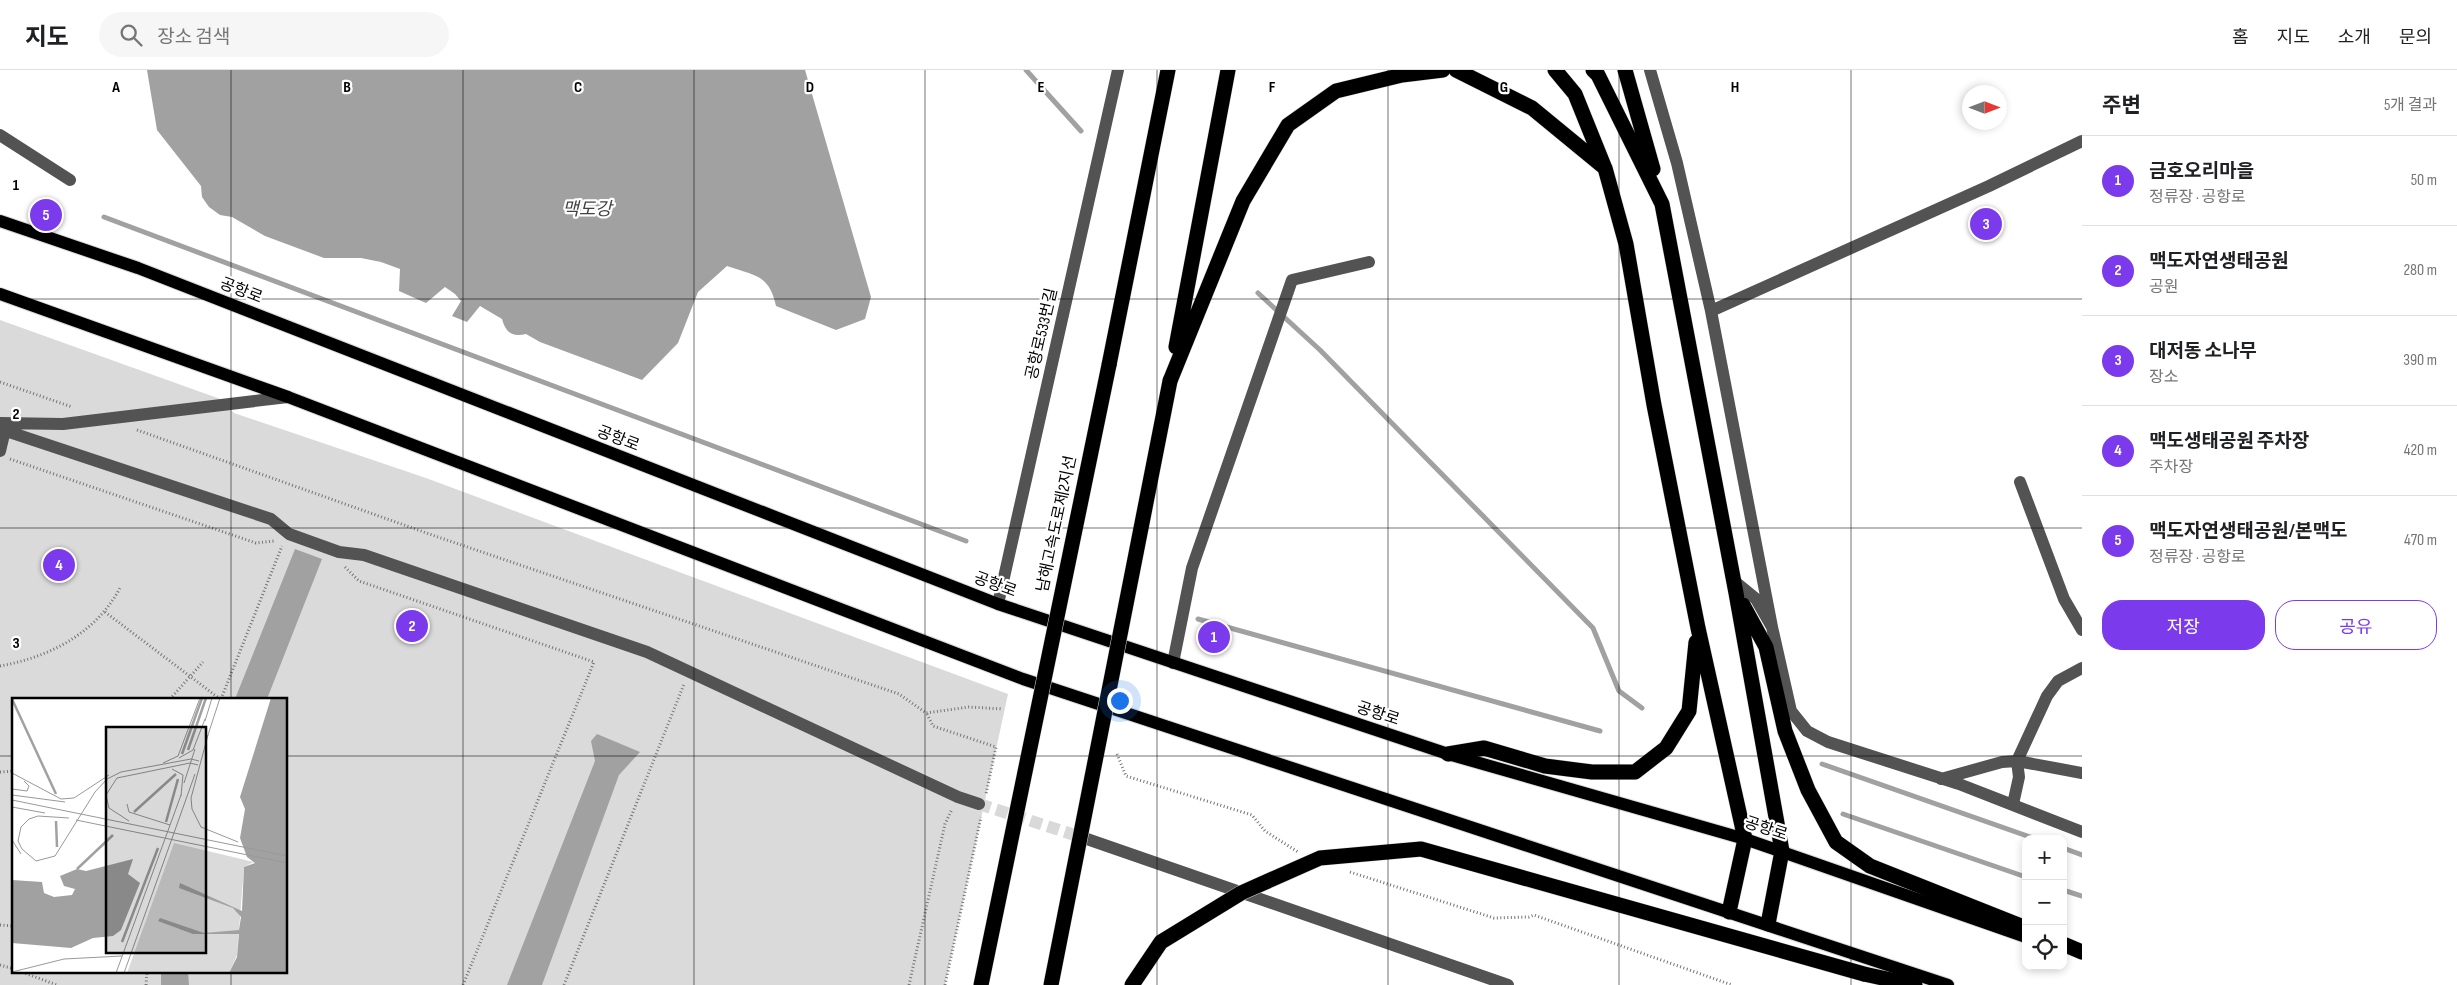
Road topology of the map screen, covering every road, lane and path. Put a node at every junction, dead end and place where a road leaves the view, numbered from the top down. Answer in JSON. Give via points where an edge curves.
{"nodes":[{"id":1,"x":1118,"y":70,"type":"edge"},
{"id":2,"x":1168,"y":70,"type":"edge"},
{"id":3,"x":1230,"y":70,"type":"edge"},
{"id":4,"x":1443,"y":70,"type":"edge"},
{"id":5,"x":1456,"y":70,"type":"edge"},
{"id":6,"x":1555,"y":70,"type":"edge"},
{"id":7,"x":1592,"y":70,"type":"edge"},
{"id":8,"x":1625,"y":70,"type":"edge"},
{"id":9,"x":1650,"y":70,"type":"edge"},
{"id":10,"x":0,"y":135,"type":"edge"},
{"id":11,"x":2082,"y":141,"type":"edge"},
{"id":12,"x":1605,"y":168,"type":"junction"},
{"id":13,"x":70,"y":180,"type":"dead end"},
{"id":14,"x":1662,"y":204,"type":"junction"},
{"id":15,"x":0,"y":221,"type":"edge"},
{"id":16,"x":1369,"y":262,"type":"dead end"},
{"id":17,"x":0,"y":294,"type":"edge"},
{"id":18,"x":1711,"y":312,"type":"junction"},
{"id":19,"x":1170,"y":381,"type":"junction"},
{"id":20,"x":0,"y":382,"type":"edge"},
{"id":21,"x":288,"y":397,"type":"junction"},
{"id":22,"x":80,"y":410,"type":"dead end"},
{"id":23,"x":2,"y":427,"type":"edge"},
{"id":24,"x":134,"y":429,"type":"dead end"},
{"id":25,"x":1,"y":454,"type":"edge"},
{"id":26,"x":2020,"y":482,"type":"dead end"},
{"id":27,"x":339,"y":561,"type":"dead end"},
{"id":28,"x":121,"y":586,"type":"dead end"},
{"id":29,"x":1735,"y":587,"type":"junction"},
{"id":30,"x":998,"y":604,"type":"junction"},
{"id":31,"x":105,"y":612,"type":"junction"},
{"id":32,"x":1772,"y":627,"type":"junction"},
{"id":33,"x":1698,"y":628,"type":"junction"},
{"id":34,"x":2082,"y":630,"type":"edge"},
{"id":35,"x":203,"y":662,"type":"dead end"},
{"id":36,"x":1173,"y":663,"type":"junction"},
{"id":37,"x":0,"y":666,"type":"edge"},
{"id":38,"x":2082,"y":668,"type":"edge"},
{"id":39,"x":689,"y":672,"type":"junction"},
{"id":40,"x":190,"y":676,"type":"junction"},
{"id":41,"x":171,"y":698,"type":"edge"},
{"id":42,"x":220,"y":698,"type":"edge"},
{"id":43,"x":221,"y":698,"type":"edge"},
{"id":44,"x":1003,"y":709,"type":"dead end"},
{"id":45,"x":1117,"y":754,"type":"dead end"},
{"id":46,"x":1448,"y":754,"type":"junction"},
{"id":47,"x":2017,"y":761,"type":"junction"},
{"id":48,"x":2082,"y":773,"type":"edge"},
{"id":49,"x":1942,"y":779,"type":"junction"},
{"id":50,"x":958,"y":797,"type":"junction"},
{"id":51,"x":979,"y":804,"type":"tunnel mouth"},
{"id":52,"x":2013,"y":804,"type":"junction"},
{"id":53,"x":2082,"y":832,"type":"edge"},
{"id":54,"x":1745,"y":839,"type":"junction"},
{"id":55,"x":1087,"y":840,"type":"tunnel mouth"},
{"id":56,"x":1782,"y":851,"type":"junction"},
{"id":57,"x":1301,"y":853,"type":"dead end"},
{"id":58,"x":1347,"y":871,"type":"dead end"},
{"id":59,"x":966,"y":886,"type":"dead end"},
{"id":60,"x":1729,"y":912,"type":"junction"},
{"id":61,"x":1768,"y":924,"type":"junction"},
{"id":62,"x":2022,"y":926,"type":"edge"},
{"id":63,"x":2022,"y":936,"type":"edge"},
{"id":64,"x":2067,"y":946,"type":"edge"},
{"id":65,"x":2067,"y":951,"type":"edge"},
{"id":66,"x":2082,"y":952,"type":"edge"},
{"id":67,"x":2082,"y":956,"type":"edge"},
{"id":68,"x":0,"y":964,"type":"edge"},
{"id":69,"x":12,"y":969,"type":"edge"},
{"id":70,"x":22,"y":972,"type":"edge"},
{"id":71,"x":147,"y":972,"type":"edge"},
{"id":72,"x":57,"y":985,"type":"edge"},
{"id":73,"x":146,"y":985,"type":"edge"},
{"id":74,"x":463,"y":985,"type":"edge"},
{"id":75,"x":564,"y":985,"type":"edge"},
{"id":76,"x":909,"y":985,"type":"edge"},
{"id":77,"x":945,"y":985,"type":"edge"},
{"id":78,"x":980,"y":985,"type":"edge"},
{"id":79,"x":1050,"y":985,"type":"edge"},
{"id":80,"x":1132,"y":985,"type":"edge"},
{"id":81,"x":1508,"y":985,"type":"edge"},
{"id":82,"x":1732,"y":985,"type":"edge"},
{"id":83,"x":1915,"y":985,"type":"edge"},
{"id":84,"x":1948,"y":985,"type":"edge"}],
"edges":[{"from":1,"to":30,"type":"street","name":"공항로533번길"},
{"from":2,"to":78,"type":"highway","name":"남해고속도로제2지선","bridge":true},
{"from":3,"to":19,"type":"highway"},
{"from":4,"to":19,"type":"highway","via":[[1402,75],[1336,91],[1288,125],[1243,201]]},
{"from":5,"to":12,"type":"highway","via":[[1532,108]]},
{"from":6,"to":12,"type":"highway","via":[[1575,94]]},
{"from":7,"to":14,"type":"highway","via":[[1598,75]]},
{"from":8,"to":14,"type":"highway"},
{"from":9,"to":18,"type":"street","via":[[1677,163]]},
{"from":10,"to":13,"type":"street"},
{"from":11,"to":18,"type":"street"},
{"from":12,"to":33,"type":"highway","via":[[1626,244]]},
{"from":14,"to":29,"type":"highway"},
{"from":15,"to":30,"type":"main road","name":"공항로","via":[[138,268]]},
{"from":16,"to":36,"type":"street","via":[[1292,280],[1192,568]]},
{"from":17,"to":21,"type":"main road"},
{"from":18,"to":32,"type":"street"},
{"from":19,"to":79,"type":"highway","bridge":true},
{"from":20,"to":22,"type":"path"},
{"from":21,"to":23,"type":"street","via":[[63,424]]},
{"from":21,"to":60,"type":"main road","via":[[1023,679]]},
{"from":23,"to":25,"type":"street"},
{"from":23,"to":39,"type":"street","via":[[271,519],[289,534],[339,552],[364,555],[647,652]]},
{"from":24,"to":44,"type":"path","via":[[898,694],[926,714],[969,706]]},
{"from":25,"to":43,"type":"path","via":[[256,543],[283,540]]},
{"from":26,"to":34,"type":"street","via":[[2064,599]]},
{"from":27,"to":74,"type":"path","via":[[359,581],[594,662]]},
{"from":28,"to":31,"type":"path"},
{"from":29,"to":32,"type":"street","via":[[1756,599]]},
{"from":29,"to":56,"type":"highway"},
{"from":29,"to":62,"type":"highway","via":[[1766,647],[1785,731],[1808,790],[1836,842],[1870,866]]},
{"from":30,"to":36,"type":"main road","name":"공항로"},
{"from":31,"to":37,"type":"path","via":[[64,646],[29,660]]},
{"from":31,"to":40,"type":"path"},
{"from":32,"to":49,"type":"street","via":[[1791,711],[1807,731],[1828,742]]},
{"from":33,"to":46,"type":"highway","via":[[1689,711],[1666,748],[1635,772],[1592,772],[1545,766],[1484,748]]},
{"from":33,"to":54,"type":"highway"},
{"from":35,"to":40,"type":"path"},
{"from":36,"to":46,"type":"main road","name":"공항로"},
{"from":38,"to":47,"type":"street","via":[[2058,680],[2047,696]]},
{"from":39,"to":50,"type":"street"},
{"from":39,"to":75,"type":"path"},
{"from":40,"to":41,"type":"path"},
{"from":40,"to":42,"type":"path"},
{"from":45,"to":57,"type":"path","via":[[1126,776],[1252,815],[1265,831]]},
{"from":46,"to":54,"type":"main road","name":"공항로"},
{"from":47,"to":48,"type":"street"},
{"from":47,"to":49,"type":"street","via":[[2002,762]]},
{"from":47,"to":52,"type":"street","via":[[2019,777]]},
{"from":49,"to":52,"type":"street"},
{"from":50,"to":51,"type":"street"},
{"from":50,"to":76,"type":"path","via":[[945,824]]},
{"from":52,"to":53,"type":"street"},
{"from":54,"to":56,"type":"main road","name":"공항로"},
{"from":54,"to":60,"type":"highway"},
{"from":55,"to":81,"type":"street"},
{"from":56,"to":61,"type":"highway"},
{"from":56,"to":63,"type":"main road","name":"공항로"},
{"from":58,"to":82,"type":"path","via":[[1494,918],[1534,915]]},
{"from":59,"to":77,"type":"path"},
{"from":60,"to":61,"type":"main road"},
{"from":61,"to":84,"type":"main road"},
{"from":64,"to":66,"type":"highway"},
{"from":65,"to":67,"type":"main road"},
{"from":68,"to":69,"type":"path"},
{"from":70,"to":72,"type":"path"},
{"from":71,"to":73,"type":"path"},
{"from":80,"to":83,"type":"highway","bridge":true,"via":[[1161,942],[1241,893],[1320,858],[1421,849],[1864,974]]}]}
